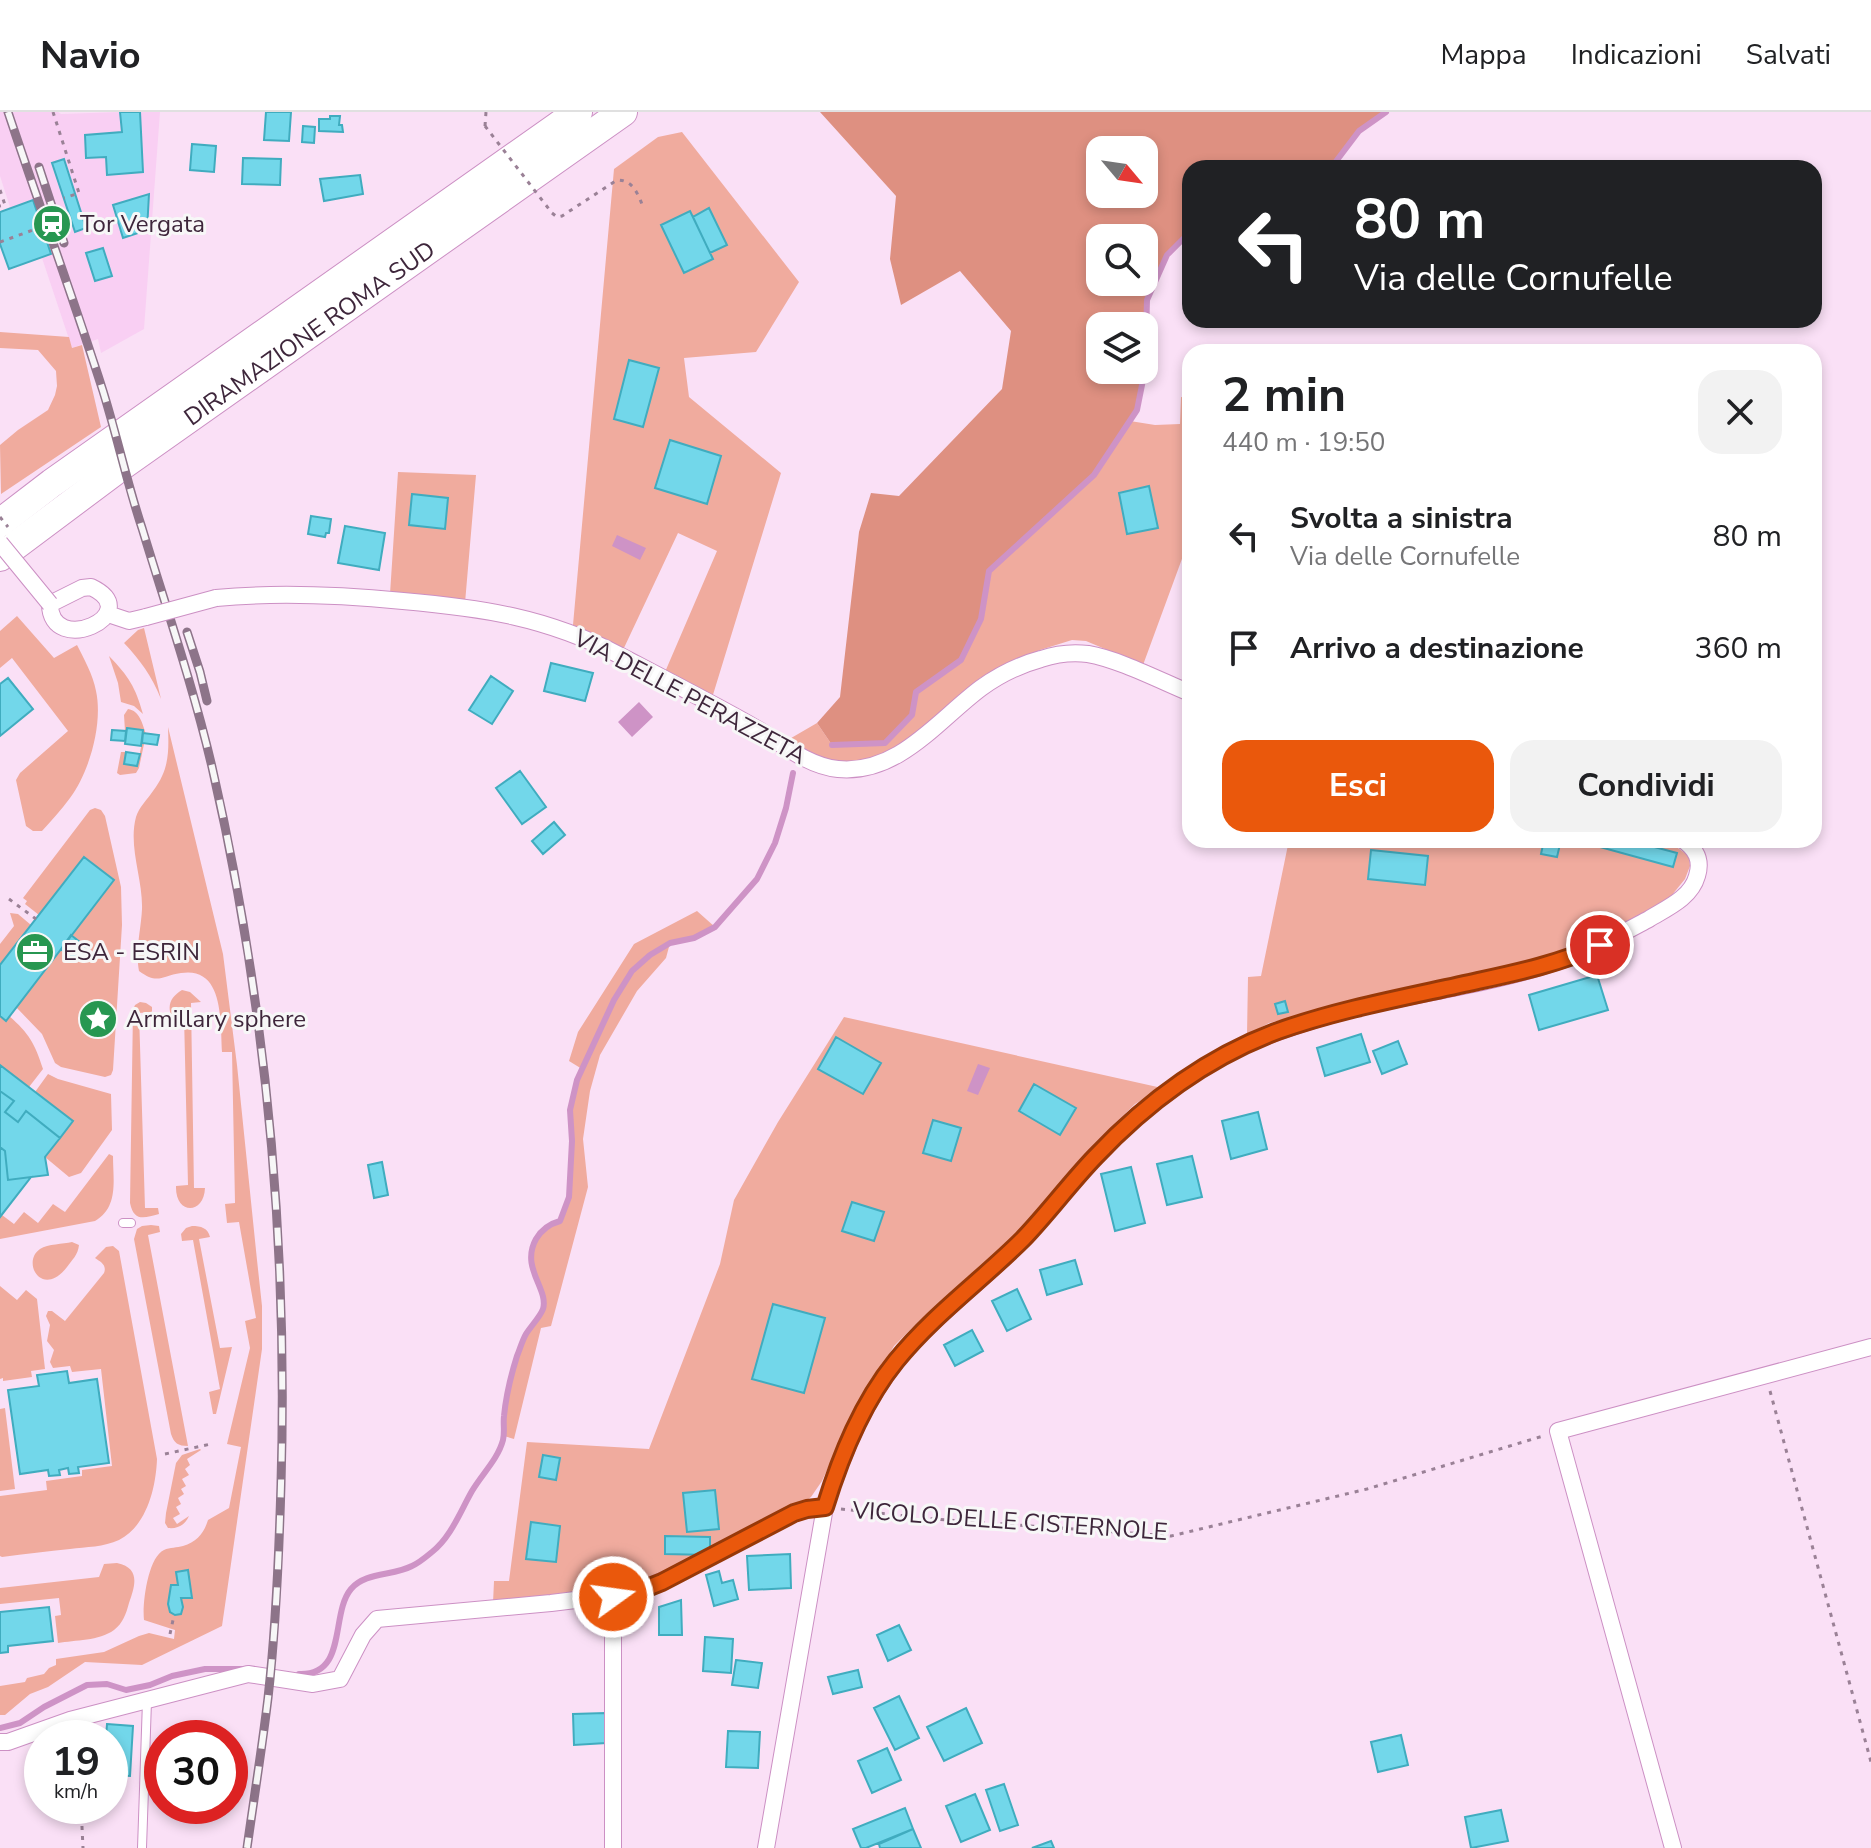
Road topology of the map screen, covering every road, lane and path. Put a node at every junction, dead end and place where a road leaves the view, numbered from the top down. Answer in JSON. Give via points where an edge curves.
{"nodes":[{"id":1,"x":53,"y":112,"type":"edge"},
{"id":2,"x":486,"y":112,"type":"edge"},
{"id":3,"x":578,"y":112,"type":"edge"},
{"id":4,"x":623,"y":112,"type":"edge"},
{"id":5,"x":0,"y":190,"type":"edge"},
{"id":6,"x":64,"y":198,"type":"dead end"},
{"id":7,"x":0,"y":206,"type":"edge"},
{"id":8,"x":644,"y":209,"type":"dead end"},
{"id":9,"x":33,"y":230,"type":"dead end"},
{"id":10,"x":0,"y":242,"type":"edge"},
{"id":11,"x":0,"y":523,"type":"edge"},
{"id":12,"x":0,"y":543,"type":"edge"},
{"id":13,"x":0,"y":557,"type":"edge"},
{"id":14,"x":50,"y":604,"type":"junction"},
{"id":15,"x":108,"y":614,"type":"junction"},
{"id":16,"x":1182,"y":690,"type":"edge"},
{"id":17,"x":1693,"y":848,"type":"edge"},
{"id":18,"x":9,"y":899,"type":"dead end"},
{"id":19,"x":36,"y":919,"type":"dead end"},
{"id":20,"x":1871,"y":1347,"type":"edge"},
{"id":21,"x":1766,"y":1376,"type":"junction"},
{"id":22,"x":1558,"y":1431,"type":"junction"},
{"id":23,"x":211,"y":1444,"type":"dead end"},
{"id":24,"x":165,"y":1454,"type":"dead end"},
{"id":25,"x":825,"y":1507,"type":"junction"},
{"id":26,"x":613,"y":1597,"type":"junction"},
{"id":27,"x":173,"y":1620,"type":"dead end"},
{"id":28,"x":170,"y":1634,"type":"dead end"},
{"id":29,"x":147,"y":1700,"type":"junction"},
{"id":30,"x":0,"y":1742,"type":"edge"},
{"id":31,"x":1871,"y":1762,"type":"edge"},
{"id":32,"x":82,"y":1824,"type":"edge"},
{"id":33,"x":83,"y":1848,"type":"edge"},
{"id":34,"x":142,"y":1848,"type":"edge"},
{"id":35,"x":613,"y":1848,"type":"edge"},
{"id":36,"x":766,"y":1848,"type":"edge"},
{"id":37,"x":1673,"y":1848,"type":"edge"}],
"edges":[{"from":1,"to":6,"type":"path","via":[[79,193]]},
{"from":2,"to":8,"type":"path","bridge":true,"via":[[485,126],[557,217],[622,180],[632,185]]},
{"from":3,"to":11,"type":"highway","name":"DIRAMAZIONE ROMA SUD"},
{"from":4,"to":13,"type":"highway","name":"DIRAMAZIONE ROMA SUD"},
{"from":5,"to":7,"type":"path","via":[[5,205]]},
{"from":9,"to":10,"type":"path"},
{"from":12,"to":14,"type":"street","name":"VIA DELLE PERAZZETA","bridge":true},
{"from":14,"to":15,"type":"street","name":"VIA DELLE PERAZZETA","via":[[54,621],[71,630],[98,624]]},
{"from":14,"to":15,"type":"street","via":[[91,587],[104,598]]},
{"from":15,"to":16,"type":"street","name":"VIA DELLE PERAZZETA","bridge":true,"via":[[129,621],[216,598],[290,595],[473,608],[527,619],[604,647],[805,758],[837,769],[874,764],[905,751],[983,686],[1052,656],[1097,656]]},
{"from":17,"to":25,"type":"street","via":[[1699,862],[1696,881],[1682,899],[1570,958],[1279,1031],[1179,1083],[1093,1158],[1009,1253],[897,1360],[859,1420]]},
{"from":18,"to":19,"type":"path"},
{"from":20,"to":21,"type":"street"},
{"from":21,"to":22,"type":"street"},
{"from":21,"to":31,"type":"path"},
{"from":22,"to":25,"type":"path","name":"VICOLO DELLE CISTERNOLE","via":[[1367,1489],[1171,1536]]},
{"from":22,"to":37,"type":"street"},
{"from":23,"to":24,"type":"path"},
{"from":25,"to":26,"type":"street","name":"VICOLO DELLE CISTERNOLE","via":[[794,1513],[662,1582]]},
{"from":25,"to":36,"type":"street"},
{"from":26,"to":29,"type":"street","name":"VICOLO DELLE CISTERNOLE","via":[[377,1619],[340,1679],[313,1684],[248,1674]]},
{"from":26,"to":35,"type":"street"},
{"from":27,"to":28,"type":"path"},
{"from":29,"to":30,"type":"street","name":"VICOLO DELLE CISTERNOLE"},
{"from":29,"to":34,"type":"lane"},
{"from":32,"to":33,"type":"path"}]}
